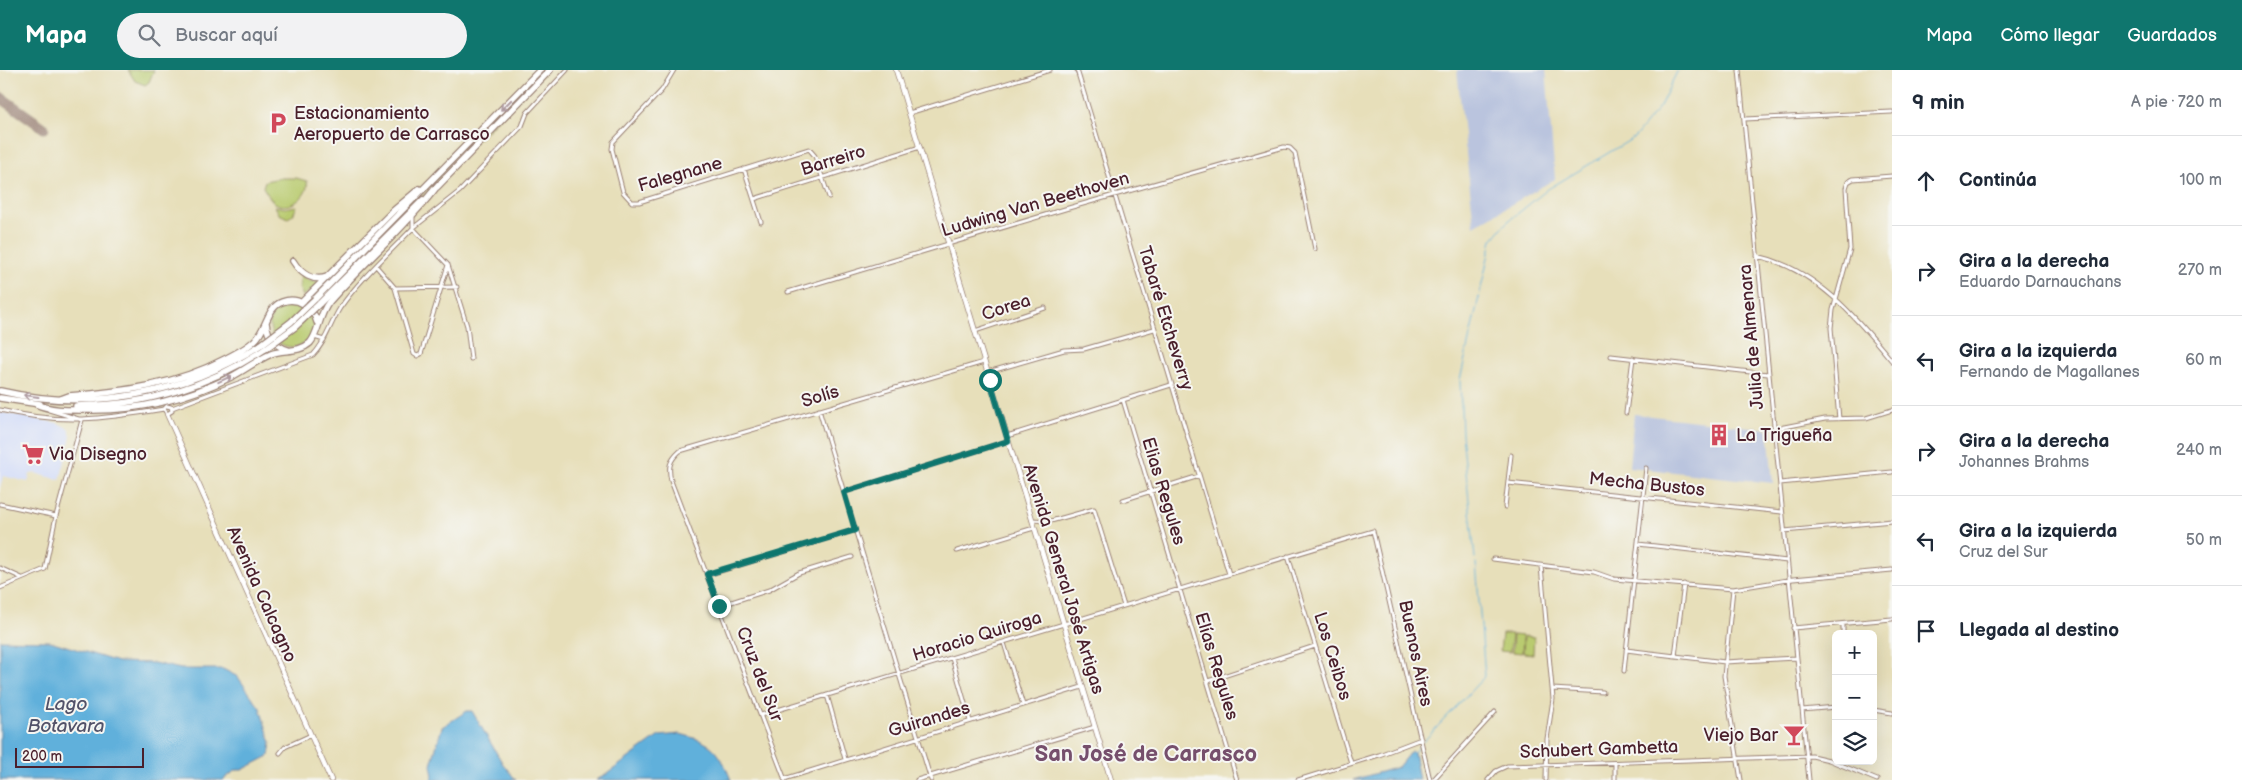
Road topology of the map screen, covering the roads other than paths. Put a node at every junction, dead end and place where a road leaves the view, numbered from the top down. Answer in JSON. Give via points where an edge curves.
{"nodes":[{"id":1,"x":540,"y":70,"type":"edge"},
{"id":2,"x":550,"y":70,"type":"edge"},
{"id":3,"x":567,"y":70,"type":"edge"},
{"id":4,"x":674,"y":70,"type":"edge"},
{"id":5,"x":896,"y":70,"type":"edge"},
{"id":6,"x":1050,"y":70,"type":"edge"},
{"id":7,"x":1076,"y":70,"type":"edge"},
{"id":8,"x":1739,"y":70,"type":"edge"},
{"id":9,"x":1892,"y":112,"type":"edge"},
{"id":10,"x":909,"y":113,"type":"junction"},
{"id":11,"x":1745,"y":119,"type":"junction"},
{"id":12,"x":920,"y":147,"type":"junction"},
{"id":13,"x":744,"y":169,"type":"junction"},
{"id":14,"x":1892,"y":176,"type":"edge"},
{"id":15,"x":823,"y":177,"type":"junction"},
{"id":16,"x":433,"y":180,"type":"junction"},
{"id":17,"x":438,"y":186,"type":"junction"},
{"id":18,"x":1114,"y":195,"type":"junction"},
{"id":19,"x":829,"y":196,"type":"dead end"},
{"id":20,"x":754,"y":199,"type":"junction"},
{"id":21,"x":413,"y":216,"type":"junction"},
{"id":22,"x":761,"y":222,"type":"dead end"},
{"id":23,"x":413,"y":228,"type":"junction"},
{"id":24,"x":948,"y":244,"type":"junction"},
{"id":25,"x":1315,"y":249,"type":"dead end"},
{"id":26,"x":1757,"y":256,"type":"junction"},
{"id":27,"x":293,"y":261,"type":"dead end"},
{"id":28,"x":448,"y":265,"type":"junction"},
{"id":29,"x":376,"y":266,"type":"junction"},
{"id":30,"x":329,"y":277,"type":"junction"},
{"id":31,"x":441,"y":287,"type":"junction"},
{"id":32,"x":457,"y":287,"type":"junction"},
{"id":33,"x":395,"y":288,"type":"junction"},
{"id":34,"x":788,"y":292,"type":"dead end"},
{"id":35,"x":1836,"y":298,"type":"junction"},
{"id":36,"x":302,"y":302,"type":"junction"},
{"id":37,"x":317,"y":302,"type":"junction"},
{"id":38,"x":1045,"y":308,"type":"dead end"},
{"id":39,"x":266,"y":323,"type":"junction"},
{"id":40,"x":317,"y":324,"type":"junction"},
{"id":41,"x":1154,"y":329,"type":"junction"},
{"id":42,"x":975,"y":331,"type":"junction"},
{"id":43,"x":314,"y":337,"type":"junction"},
{"id":44,"x":324,"y":340,"type":"junction"},
{"id":45,"x":263,"y":346,"type":"junction"},
{"id":46,"x":288,"y":350,"type":"junction"},
{"id":47,"x":1892,"y":352,"type":"edge"},
{"id":48,"x":1611,"y":356,"type":"dead end"},
{"id":49,"x":1632,"y":358,"type":"junction"},
{"id":50,"x":471,"y":359,"type":"dead end"},
{"id":51,"x":1891,"y":359,"type":"edge"},
{"id":52,"x":984,"y":362,"type":"junction"},
{"id":53,"x":988,"y":372,"type":"junction"},
{"id":54,"x":1768,"y":374,"type":"junction"},
{"id":55,"x":1171,"y":385,"type":"junction"},
{"id":56,"x":0,"y":390,"type":"edge"},
{"id":57,"x":0,"y":398,"type":"edge"},
{"id":58,"x":62,"y":399,"type":"junction"},
{"id":59,"x":1123,"y":400,"type":"junction"},
{"id":60,"x":36,"y":404,"type":"junction"},
{"id":61,"x":45,"y":408,"type":"junction"},
{"id":62,"x":0,"y":410,"type":"edge"},
{"id":63,"x":820,"y":410,"type":"junction"},
{"id":64,"x":1892,"y":410,"type":"edge"},
{"id":65,"x":168,"y":412,"type":"junction"},
{"id":66,"x":1626,"y":413,"type":"dead end"},
{"id":67,"x":1839,"y":419,"type":"junction"},
{"id":68,"x":82,"y":420,"type":"junction"},
{"id":69,"x":1774,"y":430,"type":"junction"},
{"id":70,"x":1007,"y":439,"type":"junction"},
{"id":71,"x":1511,"y":455,"type":"dead end"},
{"id":72,"x":669,"y":465,"type":"joint"},
{"id":73,"x":1646,"y":468,"type":"dead end"},
{"id":74,"x":1892,"y":472,"type":"edge"},
{"id":75,"x":1199,"y":476,"type":"junction"},
{"id":76,"x":1508,"y":483,"type":"junction"},
{"id":77,"x":1780,"y":483,"type":"junction"},
{"id":78,"x":844,"y":492,"type":"junction"},
{"id":79,"x":1149,"y":492,"type":"junction"},
{"id":80,"x":1644,"y":497,"type":"junction"},
{"id":81,"x":1123,"y":500,"type":"dead end"},
{"id":82,"x":0,"y":504,"type":"edge"},
{"id":83,"x":1505,"y":507,"type":"dead end"},
{"id":84,"x":1782,"y":512,"type":"junction"},
{"id":85,"x":56,"y":516,"type":"junction"},
{"id":86,"x":1032,"y":520,"type":"junction"},
{"id":87,"x":1892,"y":521,"type":"edge"},
{"id":88,"x":1034,"y":528,"type":"junction"},
{"id":89,"x":855,"y":530,"type":"junction"},
{"id":90,"x":1373,"y":531,"type":"joint"},
{"id":91,"x":1784,"y":531,"type":"junction"},
{"id":92,"x":1638,"y":544,"type":"junction"},
{"id":93,"x":957,"y":551,"type":"dead end"},
{"id":94,"x":1288,"y":556,"type":"junction"},
{"id":95,"x":852,"y":557,"type":"dead end"},
{"id":96,"x":1493,"y":559,"type":"dead end"},
{"id":97,"x":1787,"y":561,"type":"junction"},
{"id":98,"x":1542,"y":566,"type":"junction"},
{"id":99,"x":0,"y":568,"type":"edge"},
{"id":100,"x":1892,"y":570,"type":"edge"},
{"id":101,"x":707,"y":574,"type":"junction"},
{"id":102,"x":1229,"y":574,"type":"junction"},
{"id":103,"x":22,"y":579,"type":"junction"},
{"id":104,"x":1634,"y":580,"type":"junction"},
{"id":105,"x":1789,"y":581,"type":"junction"},
{"id":106,"x":1684,"y":584,"type":"junction"},
{"id":107,"x":0,"y":588,"type":"edge"},
{"id":108,"x":1179,"y":589,"type":"junction"},
{"id":109,"x":1732,"y":589,"type":"junction"},
{"id":110,"x":719,"y":606,"type":"junction"},
{"id":111,"x":1124,"y":606,"type":"junction"},
{"id":112,"x":1892,"y":619,"type":"edge"},
{"id":113,"x":1064,"y":624,"type":"junction"},
{"id":114,"x":1843,"y":624,"type":"junction"},
{"id":115,"x":1793,"y":628,"type":"junction"},
{"id":116,"x":1844,"y":630,"type":"edge"},
{"id":117,"x":1004,"y":643,"type":"junction"},
{"id":118,"x":1315,"y":646,"type":"junction"},
{"id":119,"x":1626,"y":650,"type":"junction"},
{"id":120,"x":1675,"y":656,"type":"junction"},
{"id":121,"x":952,"y":658,"type":"junction"},
{"id":122,"x":1796,"y":658,"type":"junction"},
{"id":123,"x":1725,"y":662,"type":"junction"},
{"id":124,"x":1624,"y":671,"type":"dead end"},
{"id":125,"x":899,"y":674,"type":"junction"},
{"id":126,"x":1208,"y":681,"type":"junction"},
{"id":127,"x":1082,"y":687,"type":"junction"},
{"id":128,"x":1552,"y":689,"type":"junction"},
{"id":129,"x":1603,"y":692,"type":"dead end"},
{"id":130,"x":827,"y":695,"type":"junction"},
{"id":131,"x":1023,"y":705,"type":"junction"},
{"id":132,"x":1832,"y":707,"type":"edge"},
{"id":133,"x":1802,"y":710,"type":"junction"},
{"id":134,"x":1877,"y":711,"type":"edge"},
{"id":135,"x":1495,"y":712,"type":"dead end"},
{"id":136,"x":1892,"y":713,"type":"edge"},
{"id":137,"x":761,"y":715,"type":"junction"},
{"id":138,"x":970,"y":721,"type":"junction"},
{"id":139,"x":1095,"y":727,"type":"junction"},
{"id":140,"x":311,"y":735,"type":"junction"},
{"id":141,"x":918,"y":738,"type":"junction"},
{"id":142,"x":1421,"y":742,"type":"junction"},
{"id":143,"x":280,"y":754,"type":"dead end"},
{"id":144,"x":1806,"y":756,"type":"junction"},
{"id":145,"x":845,"y":759,"type":"junction"},
{"id":146,"x":1739,"y":759,"type":"junction"},
{"id":147,"x":1615,"y":763,"type":"junction"},
{"id":148,"x":1351,"y":764,"type":"junction"},
{"id":149,"x":1546,"y":764,"type":"junction"},
{"id":150,"x":930,"y":778,"type":"edge"},
{"id":151,"x":784,"y":779,"type":"edge"},
{"id":152,"x":331,"y":780,"type":"edge"},
{"id":153,"x":918,"y":780,"type":"edge"},
{"id":154,"x":1111,"y":780,"type":"edge"},
{"id":155,"x":1237,"y":780,"type":"edge"},
{"id":156,"x":1298,"y":780,"type":"edge"},
{"id":157,"x":1432,"y":780,"type":"edge"},
{"id":158,"x":1488,"y":780,"type":"edge"},
{"id":159,"x":1546,"y":780,"type":"edge"},
{"id":160,"x":1615,"y":780,"type":"edge"},
{"id":161,"x":1741,"y":780,"type":"edge"},
{"id":162,"x":1809,"y":780,"type":"edge"},
{"id":163,"x":1877,"y":780,"type":"edge"}],
"edges":[{"from":1,"to":16,"type":"highway","one_way":true},
{"from":2,"to":17,"type":"highway"},
{"from":3,"to":23,"type":"street","via":[[527,113],[522,126],[460,191]]},
{"from":4,"to":13,"type":"street","name":"Falegnane","via":[[662,90],[613,142],[612,149],[626,197],[632,202],[639,202]]},
{"from":5,"to":10,"type":"street","name":"Avenida General José Artigas"},
{"from":6,"to":10,"type":"street"},
{"from":7,"to":18,"type":"street","name":"Tabaré Etcheverry"},
{"from":8,"to":11,"type":"street","name":"Julia de Almenara"},
{"from":9,"to":11,"type":"street"},
{"from":10,"to":12,"type":"street","name":"Avenida General José Artigas"},
{"from":11,"to":26,"type":"street","name":"Julia de Almenara"},
{"from":12,"to":15,"type":"street","name":"Barreiro"},
{"from":12,"to":24,"type":"street","name":"Avenida General José Artigas"},
{"from":13,"to":15,"type":"street","name":"Falegnane","via":[[809,149]]},
{"from":13,"to":20,"type":"street"},
{"from":14,"to":35,"type":"street","via":[[1850,181],[1846,188],[1850,249]]},
{"from":15,"to":19,"type":"street","name":"Falegnane"},
{"from":15,"to":20,"type":"street","name":"Barreiro"},
{"from":16,"to":30,"type":"highway","via":[[426,182],[393,211]]},
{"from":16,"to":37,"type":"highway"},
{"from":17,"to":21,"type":"highway"},
{"from":17,"to":37,"type":"highway"},
{"from":18,"to":24,"type":"street","name":"Ludwing Van Beethoven"},
{"from":18,"to":25,"type":"street","name":"Ludwing Van Beethoven","via":[[1284,147],[1290,148],[1295,153]]},
{"from":18,"to":41,"type":"street","name":"Tabaré Etcheverry"},
{"from":20,"to":22,"type":"street"},
{"from":21,"to":23,"type":"street"},
{"from":21,"to":40,"type":"highway","via":[[330,302]]},
{"from":23,"to":28,"type":"street"},
{"from":23,"to":29,"type":"street"},
{"from":24,"to":34,"type":"street","name":"Ludwing Van Beethoven"},
{"from":24,"to":42,"type":"street","name":"Avenida General José Artigas"},
{"from":26,"to":35,"type":"street","via":[[1790,268]]},
{"from":26,"to":54,"type":"street","name":"Julia de Almenara"},
{"from":27,"to":30,"type":"highway","via":[[297,268],[312,278]]},
{"from":28,"to":31,"type":"street"},
{"from":28,"to":32,"type":"street"},
{"from":29,"to":33,"type":"street"},
{"from":29,"to":44,"type":"street","via":[[340,309]]},
{"from":30,"to":36,"type":"highway"},
{"from":31,"to":32,"type":"street"},
{"from":31,"to":33,"type":"street"},
{"from":31,"to":33,"type":"street","via":[[421,354],[417,356]]},
{"from":32,"to":50,"type":"street","via":[[468,326]]},
{"from":35,"to":51,"type":"street"},
{"from":35,"to":67,"type":"street","via":[[1831,337]]},
{"from":36,"to":39,"type":"highway","via":[[292,300],[277,304]]},
{"from":36,"to":40,"type":"highway","via":[[312,310]]},
{"from":37,"to":45,"type":"highway","bridge":true,"via":[[294,327]]},
{"from":38,"to":42,"type":"street","name":"Corea"},
{"from":39,"to":46,"type":"highway","via":[[272,341]]},
{"from":39,"to":58,"type":"highway","via":[[254,342],[242,350],[184,377],[141,388]]},
{"from":40,"to":43,"type":"highway"},
{"from":41,"to":53,"type":"street"},
{"from":41,"to":55,"type":"street","name":"Tabaré Etcheverry"},
{"from":42,"to":52,"type":"street","name":"Avenida General José Artigas"},
{"from":43,"to":44,"type":"street"},
{"from":43,"to":46,"type":"highway","via":[[303,348]]},
{"from":44,"to":65,"type":"street","via":[[313,355]]},
{"from":45,"to":58,"type":"highway","via":[[213,371],[163,389],[101,400]]},
{"from":45,"to":60,"type":"highway","via":[[210,379],[158,396],[100,406]]},
{"from":61,"to":46,"type":"highway","one_way":true,"via":[[112,410],[160,403],[215,384],[273,353]]},
{"from":47,"to":51,"type":"street"},
{"from":48,"to":49,"type":"street"},
{"from":49,"to":54,"type":"street"},
{"from":49,"to":66,"type":"street"},
{"from":52,"to":53,"type":"street","name":"Avenida General José Artigas"},
{"from":52,"to":63,"type":"street","name":"Solís"},
{"from":53,"to":70,"type":"street","name":"Avenida General José Artigas"},
{"from":54,"to":69,"type":"street","name":"Julia de Almenara"},
{"from":55,"to":59,"type":"street"},
{"from":55,"to":75,"type":"street","name":"Tabaré Etcheverry"},
{"from":58,"to":56,"type":"highway","one_way":true},
{"from":57,"to":60,"type":"highway"},
{"from":59,"to":70,"type":"street"},
{"from":59,"to":79,"type":"street","name":"Elias Regules"},
{"from":60,"to":61,"type":"highway"},
{"from":61,"to":68,"type":"street"},
{"from":62,"to":68,"type":"street","via":[[44,418]]},
{"from":63,"to":72,"type":"street","name":"Solís","via":[[680,451]]},
{"from":63,"to":78,"type":"street"},
{"from":64,"to":67,"type":"street","via":[[1866,418]]},
{"from":65,"to":68,"type":"street"},
{"from":65,"to":140,"type":"street","name":"Avenida Calcagno"},
{"from":67,"to":69,"type":"street"},
{"from":68,"to":85,"type":"street"},
{"from":69,"to":77,"type":"street","name":"Julia de Almenara"},
{"from":70,"to":78,"type":"street"},
{"from":70,"to":86,"type":"street","name":"Avenida General José Artigas"},
{"from":71,"to":76,"type":"street"},
{"from":72,"to":101,"type":"street","name":"Cruz del Sur","via":[[671,481]]},
{"from":73,"to":80,"type":"street"},
{"from":74,"to":77,"type":"street"},
{"from":75,"to":79,"type":"street"},
{"from":75,"to":102,"type":"street","name":"Tabaré Etcheverry"},
{"from":76,"to":80,"type":"street","name":"Mecha Bustos"},
{"from":76,"to":83,"type":"street"},
{"from":77,"to":84,"type":"street","name":"Julia de Almenara"},
{"from":78,"to":89,"type":"street"},
{"from":79,"to":81,"type":"street"},
{"from":79,"to":108,"type":"street","name":"Elias Regules"},
{"from":80,"to":84,"type":"street","name":"Mecha Bustos"},
{"from":80,"to":92,"type":"street"},
{"from":82,"to":85,"type":"street"},
{"from":84,"to":91,"type":"street","name":"Julia de Almenara"},
{"from":85,"to":103,"type":"street","via":[[45,569]]},
{"from":86,"to":88,"type":"street","name":"Avenida General José Artigas"},
{"from":86,"to":111,"type":"street","via":[[1051,521],[1094,509]]},
{"from":87,"to":91,"type":"street"},
{"from":88,"to":93,"type":"street"},
{"from":88,"to":113,"type":"street","name":"Avenida General José Artigas"},
{"from":89,"to":101,"type":"street"},
{"from":89,"to":125,"type":"street"},
{"from":90,"to":94,"type":"street","name":"Horacio Quiroga"},
{"from":90,"to":142,"type":"street","name":"Buenos Aires"},
{"from":91,"to":97,"type":"street","name":"Julia de Almenara"},
{"from":92,"to":97,"type":"street"},
{"from":92,"to":104,"type":"street"},
{"from":94,"to":102,"type":"street","name":"Horacio Quiroga"},
{"from":94,"to":118,"type":"street","name":"Los Ceibos"},
{"from":95,"to":110,"type":"street","via":[[799,573],[769,590]]},
{"from":96,"to":98,"type":"street"},
{"from":97,"to":105,"type":"street","name":"Julia de Almenara"},
{"from":98,"to":104,"type":"street"},
{"from":98,"to":128,"type":"street"},
{"from":99,"to":103,"type":"street"},
{"from":100,"to":105,"type":"street"},
{"from":101,"to":110,"type":"street","name":"Cruz del Sur"},
{"from":102,"to":108,"type":"street","name":"Horacio Quiroga"},
{"from":103,"to":107,"type":"street"},
{"from":104,"to":106,"type":"street"},
{"from":104,"to":119,"type":"street"},
{"from":105,"to":109,"type":"street"},
{"from":105,"to":115,"type":"street","name":"Julia de Almenara"},
{"from":106,"to":109,"type":"street"},
{"from":106,"to":120,"type":"street"},
{"from":108,"to":111,"type":"street","name":"Horacio Quiroga"},
{"from":108,"to":126,"type":"street","name":"Elías Regules"},
{"from":109,"to":123,"type":"street"},
{"from":110,"to":137,"type":"street","name":"Cruz del Sur"},
{"from":111,"to":113,"type":"street","name":"Horacio Quiroga"},
{"from":112,"to":114,"type":"street"},
{"from":113,"to":117,"type":"street","name":"Horacio Quiroga"},
{"from":113,"to":127,"type":"street","name":"Avenida General José Artigas"},
{"from":114,"to":115,"type":"street"},
{"from":114,"to":116,"type":"street"},
{"from":115,"to":122,"type":"street","name":"Julia de Almenara"},
{"from":117,"to":121,"type":"street","name":"Horacio Quiroga"},
{"from":117,"to":131,"type":"street"},
{"from":118,"to":126,"type":"street"},
{"from":118,"to":148,"type":"street","name":"Los Ceibos"},
{"from":119,"to":120,"type":"street"},
{"from":119,"to":124,"type":"street"},
{"from":120,"to":123,"type":"street"},
{"from":121,"to":125,"type":"street","name":"Horacio Quiroga"},
{"from":121,"to":138,"type":"street"},
{"from":122,"to":123,"type":"street"},
{"from":122,"to":133,"type":"street","name":"Julia de Almenara"},
{"from":123,"to":146,"type":"street","via":[[1725,687]]},
{"from":125,"to":130,"type":"street","name":"Horacio Quiroga"},
{"from":125,"to":141,"type":"street"},
{"from":126,"to":155,"type":"street","name":"Elías Regules"},
{"from":127,"to":131,"type":"street","name":"Guirandes"},
{"from":127,"to":139,"type":"street","name":"Avenida General José Artigas"},
{"from":128,"to":129,"type":"street"},
{"from":128,"to":149,"type":"street"},
{"from":130,"to":137,"type":"street","name":"Horacio Quiroga"},
{"from":130,"to":145,"type":"street"},
{"from":131,"to":138,"type":"street","name":"Guirandes"},
{"from":132,"to":133,"type":"street"},
{"from":133,"to":144,"type":"street","name":"Julia de Almenara"},
{"from":134,"to":136,"type":"street"},
{"from":135,"to":157,"type":"street"},
{"from":137,"to":151,"type":"street","name":"Cruz del Sur"},
{"from":138,"to":141,"type":"street","name":"Guirandes"},
{"from":139,"to":150,"type":"street"},
{"from":139,"to":154,"type":"street","name":"Avenida General José Artigas"},
{"from":140,"to":143,"type":"street","via":[[285,747]]},
{"from":140,"to":152,"type":"street","name":"Avenida Calcagno"},
{"from":141,"to":145,"type":"street","name":"Guirandes"},
{"from":141,"to":150,"type":"street"},
{"from":142,"to":148,"type":"street"},
{"from":142,"to":157,"type":"street","name":"Buenos Aires"},
{"from":144,"to":146,"type":"street","name":"Schubert Gambetta"},
{"from":144,"to":162,"type":"street","name":"Julia de Almenara"},
{"from":144,"to":163,"type":"street","name":"Schubert Gambetta","via":[[1818,756]]},
{"from":145,"to":151,"type":"street","name":"Guirandes"},
{"from":146,"to":147,"type":"street","name":"Schubert Gambetta"},
{"from":146,"to":161,"type":"street"},
{"from":147,"to":149,"type":"street","name":"Schubert Gambetta"},
{"from":147,"to":160,"type":"street"},
{"from":148,"to":156,"type":"street"},
{"from":149,"to":158,"type":"street","name":"Schubert Gambetta","via":[[1501,767]]},
{"from":149,"to":159,"type":"street"},
{"from":150,"to":153,"type":"street"}]}
